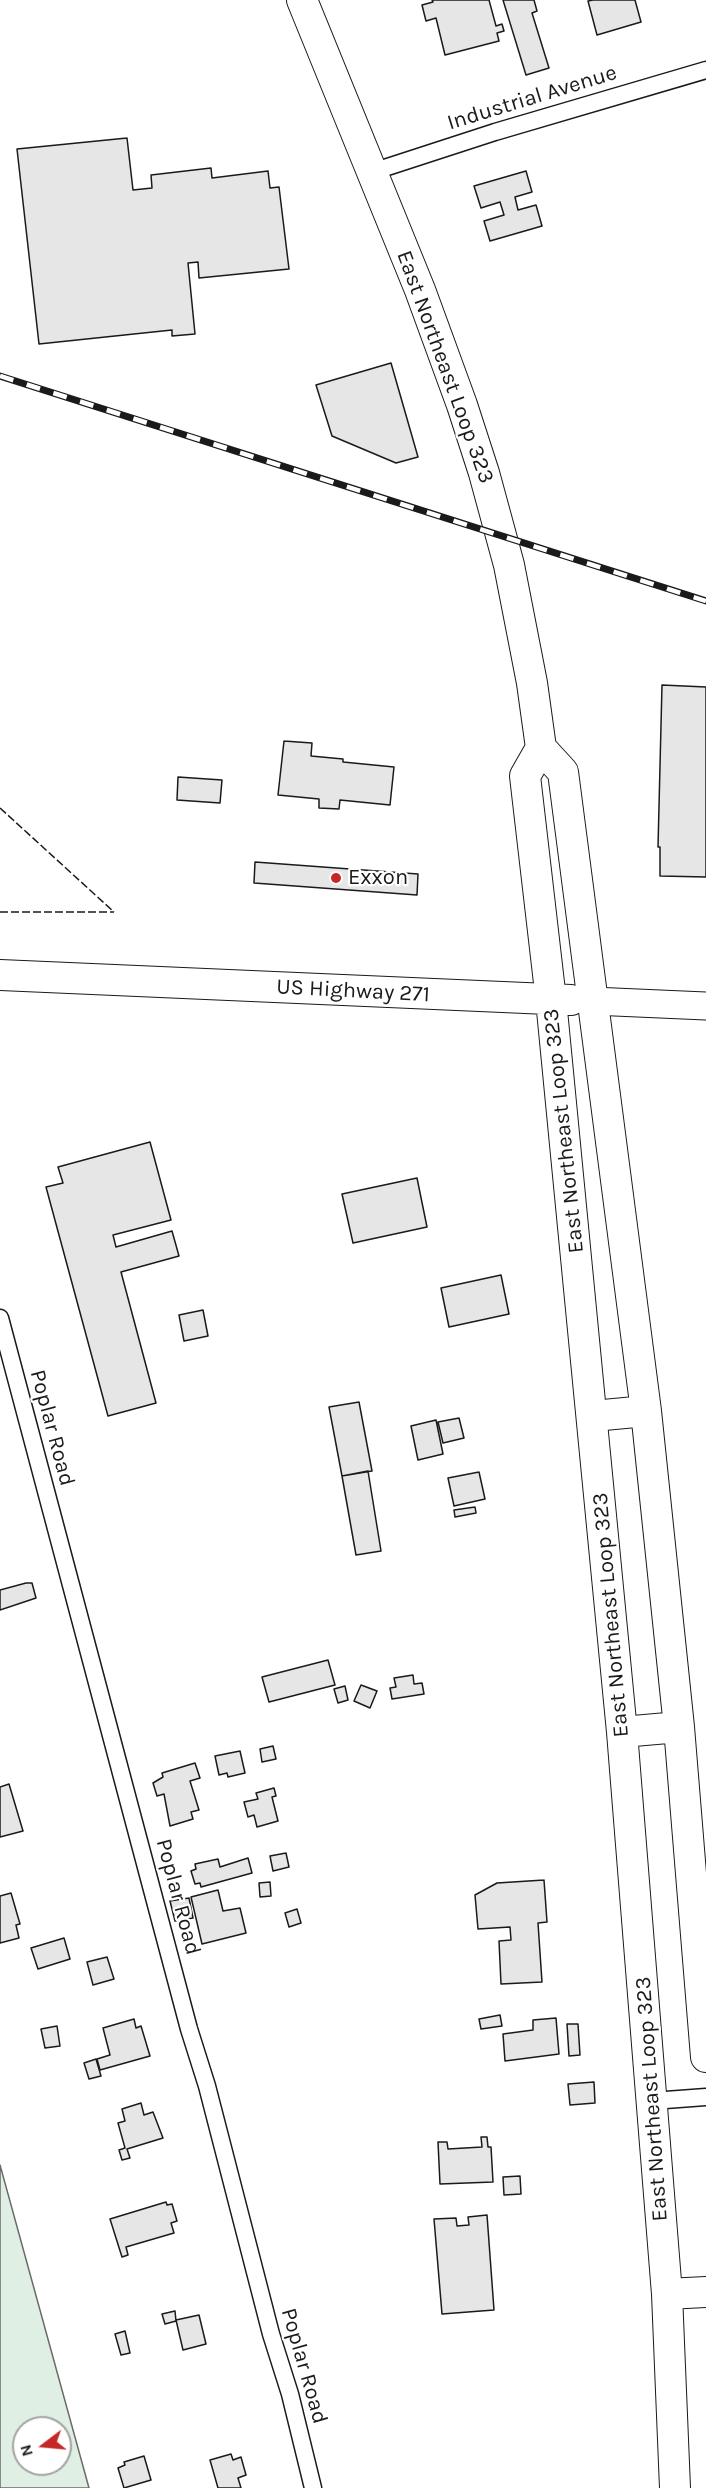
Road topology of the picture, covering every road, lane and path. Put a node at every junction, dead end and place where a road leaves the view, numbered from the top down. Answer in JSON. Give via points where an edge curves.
{"nodes":[{"id":1,"x":302,"y":0,"type":"edge"},
{"id":2,"x":706,"y":70,"type":"edge"},
{"id":3,"x":372,"y":172,"type":"junction"},
{"id":4,"x":541,"y":748,"type":"junction"},
{"id":5,"x":0,"y":975,"type":"edge"},
{"id":6,"x":551,"y":1000,"type":"junction"},
{"id":7,"x":592,"y":1001,"type":"junction"},
{"id":8,"x":706,"y":1006,"type":"edge"},
{"id":9,"x":0,"y":1318,"type":"edge"},
{"id":10,"x":646,"y":1411,"type":"junction"},
{"id":11,"x":593,"y":1416,"type":"junction"},
{"id":12,"x":679,"y":1727,"type":"junction"},
{"id":13,"x":622,"y":1732,"type":"junction"},
{"id":14,"x":706,"y":2057,"type":"edge"},
{"id":15,"x":706,"y":2097,"type":"edge"},
{"id":16,"x":652,"y":2101,"type":"junction"},
{"id":17,"x":706,"y":2292,"type":"edge"},
{"id":18,"x":667,"y":2294,"type":"junction"},
{"id":19,"x":313,"y":2488,"type":"edge"},
{"id":20,"x":675,"y":2488,"type":"edge"}],
"edges":[{"from":1,"to":3,"type":"highway","name":"East Northeast Loop 323"},
{"from":2,"to":3,"type":"street","name":"Industrial Avenue"},
{"from":3,"to":4,"type":"highway","name":"East Northeast Loop 323","via":[[435,329],[484,473],[513,586]]},
{"from":4,"to":6,"type":"highway","name":"East Northeast Loop 323","via":[[525,776]]},
{"from":4,"to":7,"type":"highway","name":"East Northeast Loop 323","via":[[563,772]]},
{"from":5,"to":6,"type":"highway","name":"US Highway 271"},
{"from":6,"to":7,"type":"highway","name":"US Highway 271"},
{"from":6,"to":11,"type":"highway","name":"East Northeast Loop 323"},
{"from":7,"to":8,"type":"main road","name":"US Highway 271"},
{"from":7,"to":10,"type":"highway","name":"East Northeast Loop 323"},
{"from":9,"to":19,"type":"street","name":"Poplar Road"},
{"from":10,"to":11,"type":"highway"},
{"from":10,"to":12,"type":"highway","name":"East Northeast Loop 323"},
{"from":11,"to":13,"type":"highway","name":"East Northeast Loop 323"},
{"from":12,"to":13,"type":"highway"},
{"from":12,"to":14,"type":"highway","name":"East Northeast Loop 323"},
{"from":13,"to":16,"type":"highway","name":"East Northeast Loop 323"},
{"from":15,"to":16,"type":"street"},
{"from":16,"to":18,"type":"highway","name":"East Northeast Loop 323"},
{"from":17,"to":18,"type":"highway"},
{"from":18,"to":20,"type":"highway","name":"East Northeast Loop 323"}]}
